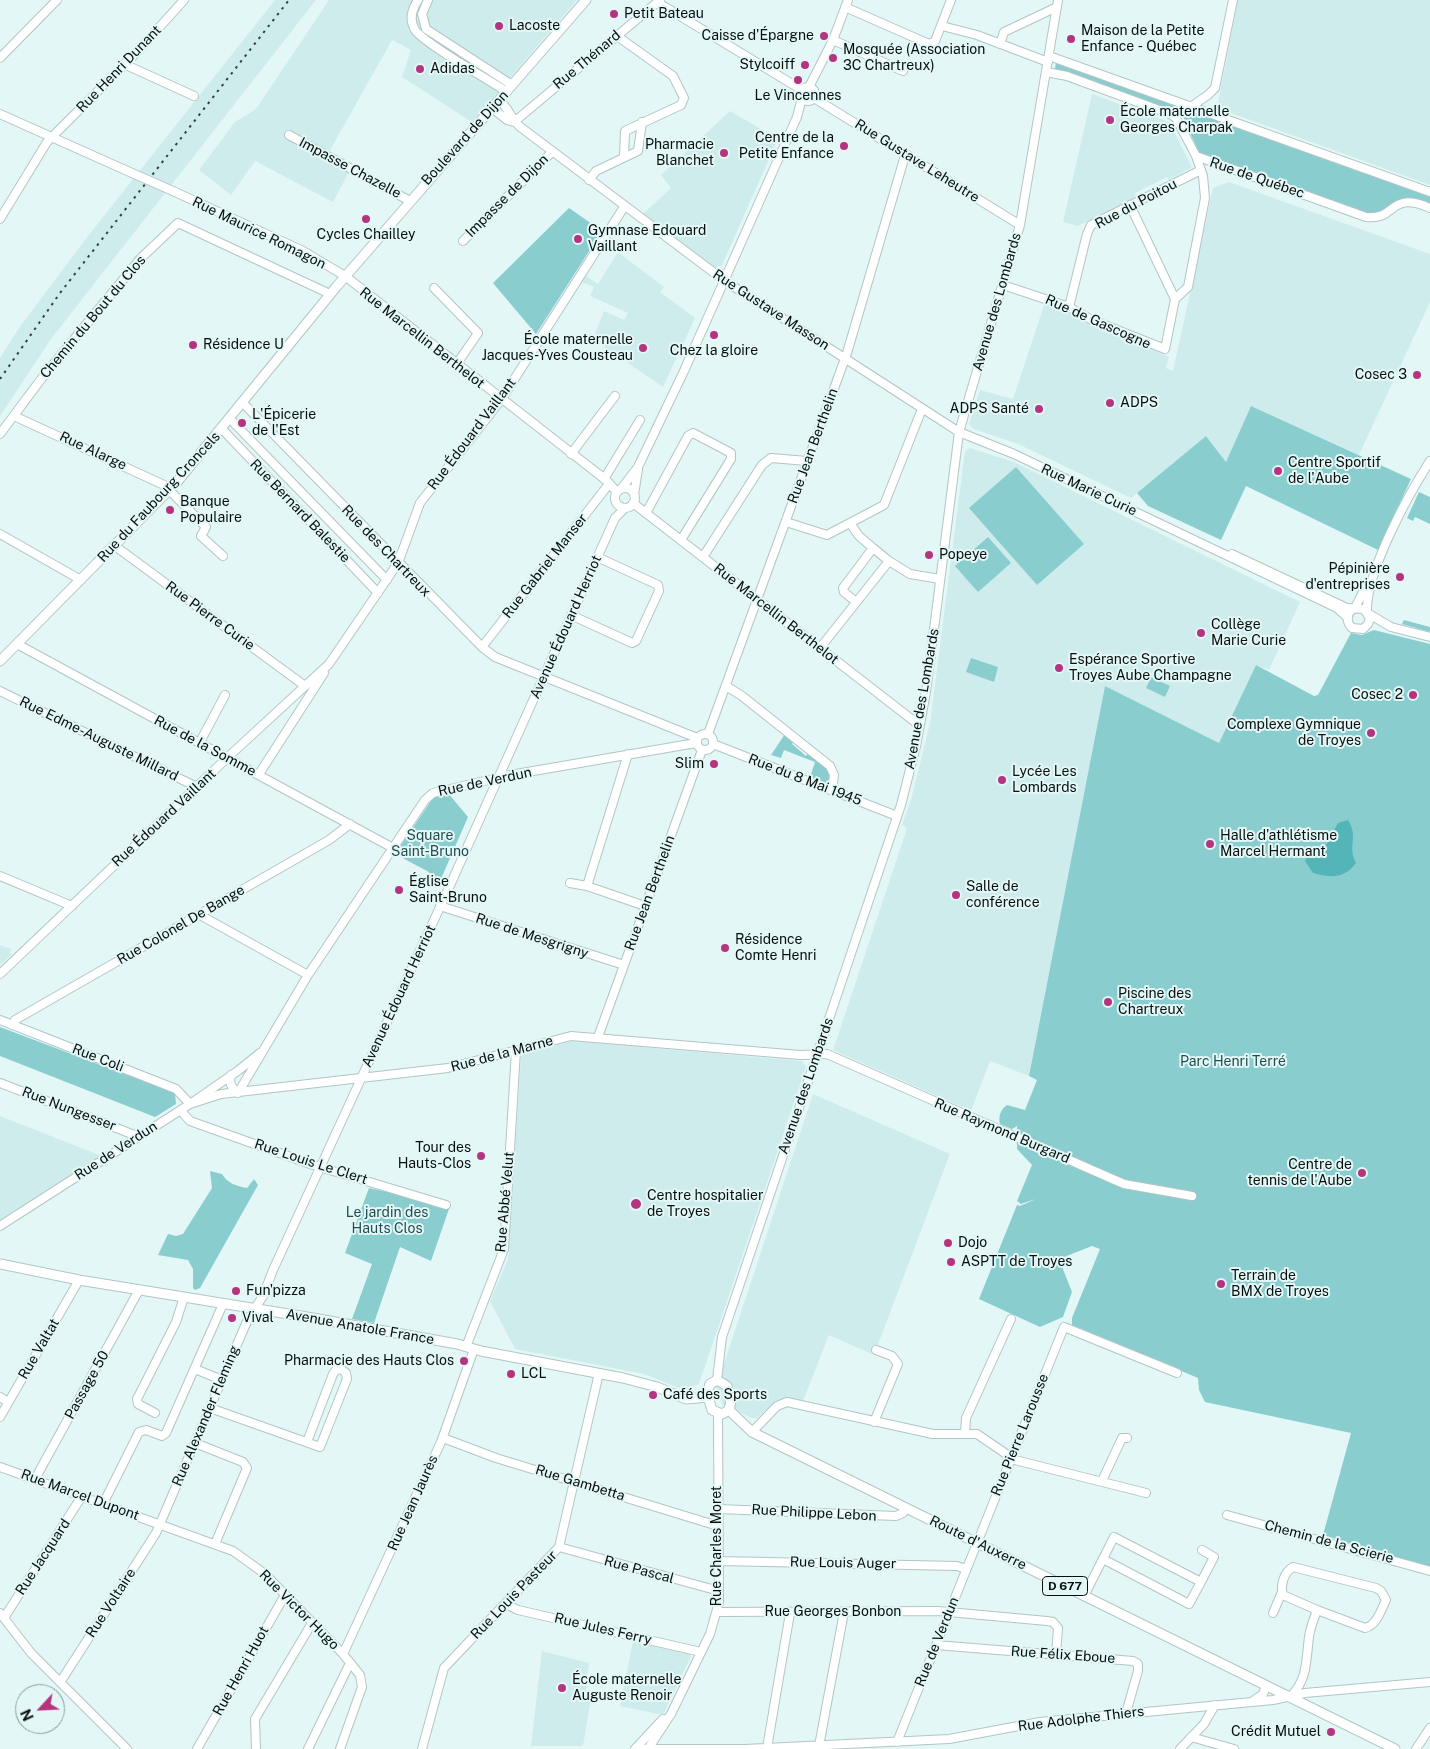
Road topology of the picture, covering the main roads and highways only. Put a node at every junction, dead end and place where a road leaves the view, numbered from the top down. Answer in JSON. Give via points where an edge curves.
{"nodes":[{"id":1,"x":586,"y":0,"type":"edge"},
{"id":2,"x":345,"y":276,"type":"joint"},
{"id":3,"x":0,"y":661,"type":"edge"},
{"id":4,"x":3,"y":1265,"type":"edge"},
{"id":5,"x":708,"y":1397,"type":"junction"},
{"id":6,"x":728,"y":1410,"type":"junction"},
{"id":7,"x":1395,"y":1749,"type":"edge"}],
"edges":[{"from":1,"to":2,"type":"main road","name":"Boulevard de Dijon"},
{"from":2,"to":3,"type":"main road","name":"Rue du Faubourg Croncels","via":[[170,490]]},
{"from":4,"to":5,"type":"main road","name":"Avenue Anatole France","via":[[599,1373],[639,1382],[686,1399]]},
{"from":5,"to":6,"type":"main road","via":[[712,1410],[718,1414]]},
{"from":5,"to":6,"type":"main road","via":[[710,1384],[717,1380],[727,1386],[731,1404]]},
{"from":6,"to":7,"type":"main road","name":"Route d'Auxerre","number":"D 677","via":[[752,1432]]}]}
